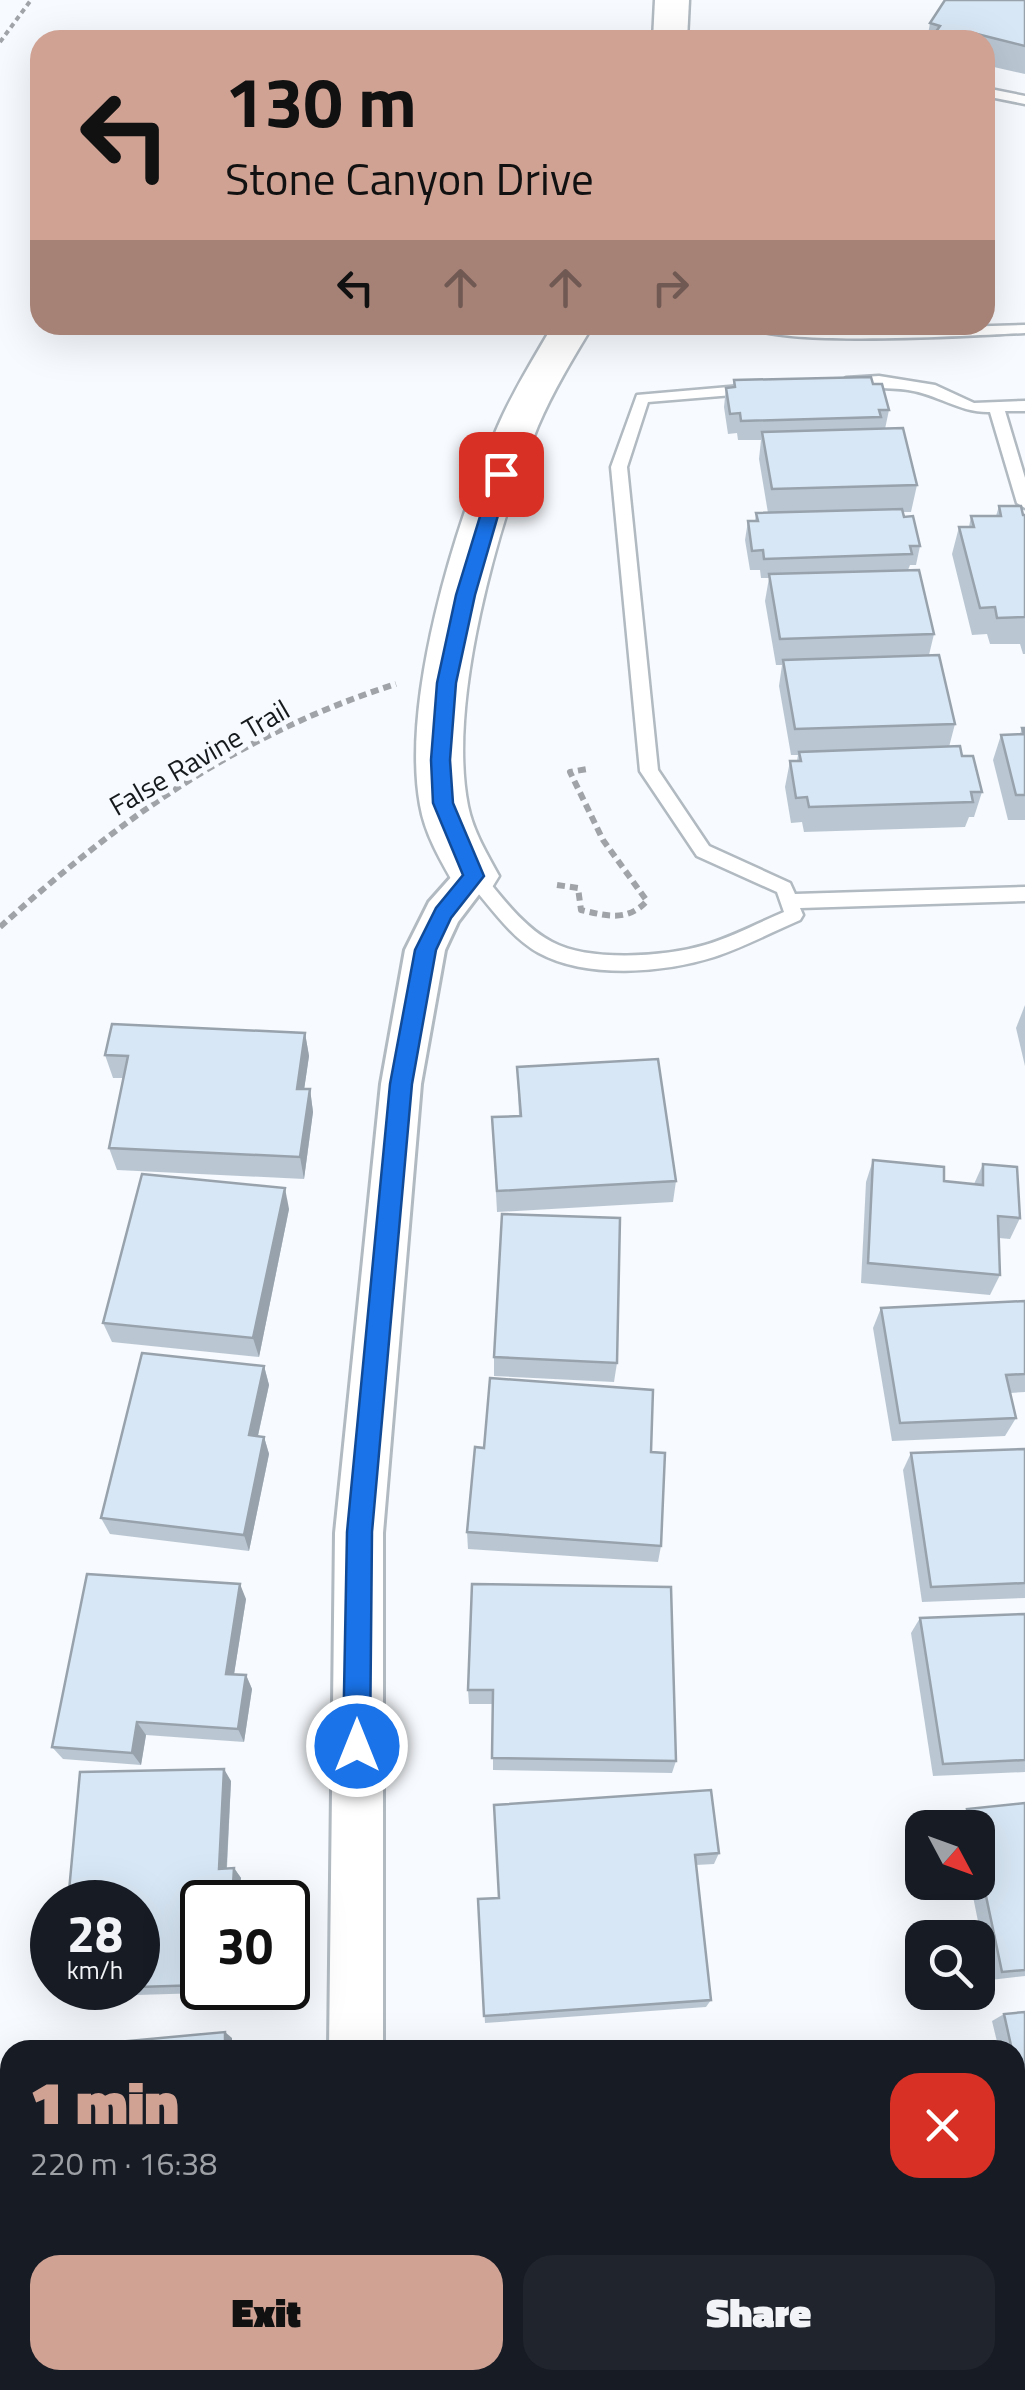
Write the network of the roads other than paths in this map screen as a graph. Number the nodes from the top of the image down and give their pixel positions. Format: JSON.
{"nodes":[{"id":1,"x":672,"y":0,"type":"edge"},
{"id":2,"x":670,"y":30,"type":"edge"},
{"id":3,"x":995,"y":94,"type":"edge"},
{"id":4,"x":1025,"y":100,"type":"edge"},
{"id":5,"x":1025,"y":329,"type":"edge"},
{"id":6,"x":995,"y":330,"type":"edge"},
{"id":7,"x":568,"y":335,"type":"edge"},
{"id":8,"x":820,"y":385,"type":"edge"},
{"id":9,"x":760,"y":390,"type":"edge"},
{"id":10,"x":1025,"y":406,"type":"edge"},
{"id":11,"x":996,"y":407,"type":"junction"},
{"id":12,"x":1025,"y":503,"type":"edge"},
{"id":13,"x":474,"y":876,"type":"junction"},
{"id":14,"x":1025,"y":894,"type":"edge"},
{"id":15,"x":789,"y":901,"type":"junction"},
{"id":16,"x":356,"y":2040,"type":"edge"}],
"edges":[{"from":1,"to":2,"type":"street"},
{"from":3,"to":4,"type":"lane"},
{"from":5,"to":6,"type":"lane"},
{"from":7,"to":13,"type":"street"},
{"from":8,"to":11,"type":"lane"},
{"from":9,"to":15,"type":"lane"},
{"from":10,"to":11,"type":"lane"},
{"from":11,"to":12,"type":"lane"},
{"from":13,"to":15,"type":"lane"},
{"from":13,"to":16,"type":"street"},
{"from":14,"to":15,"type":"lane"}]}
